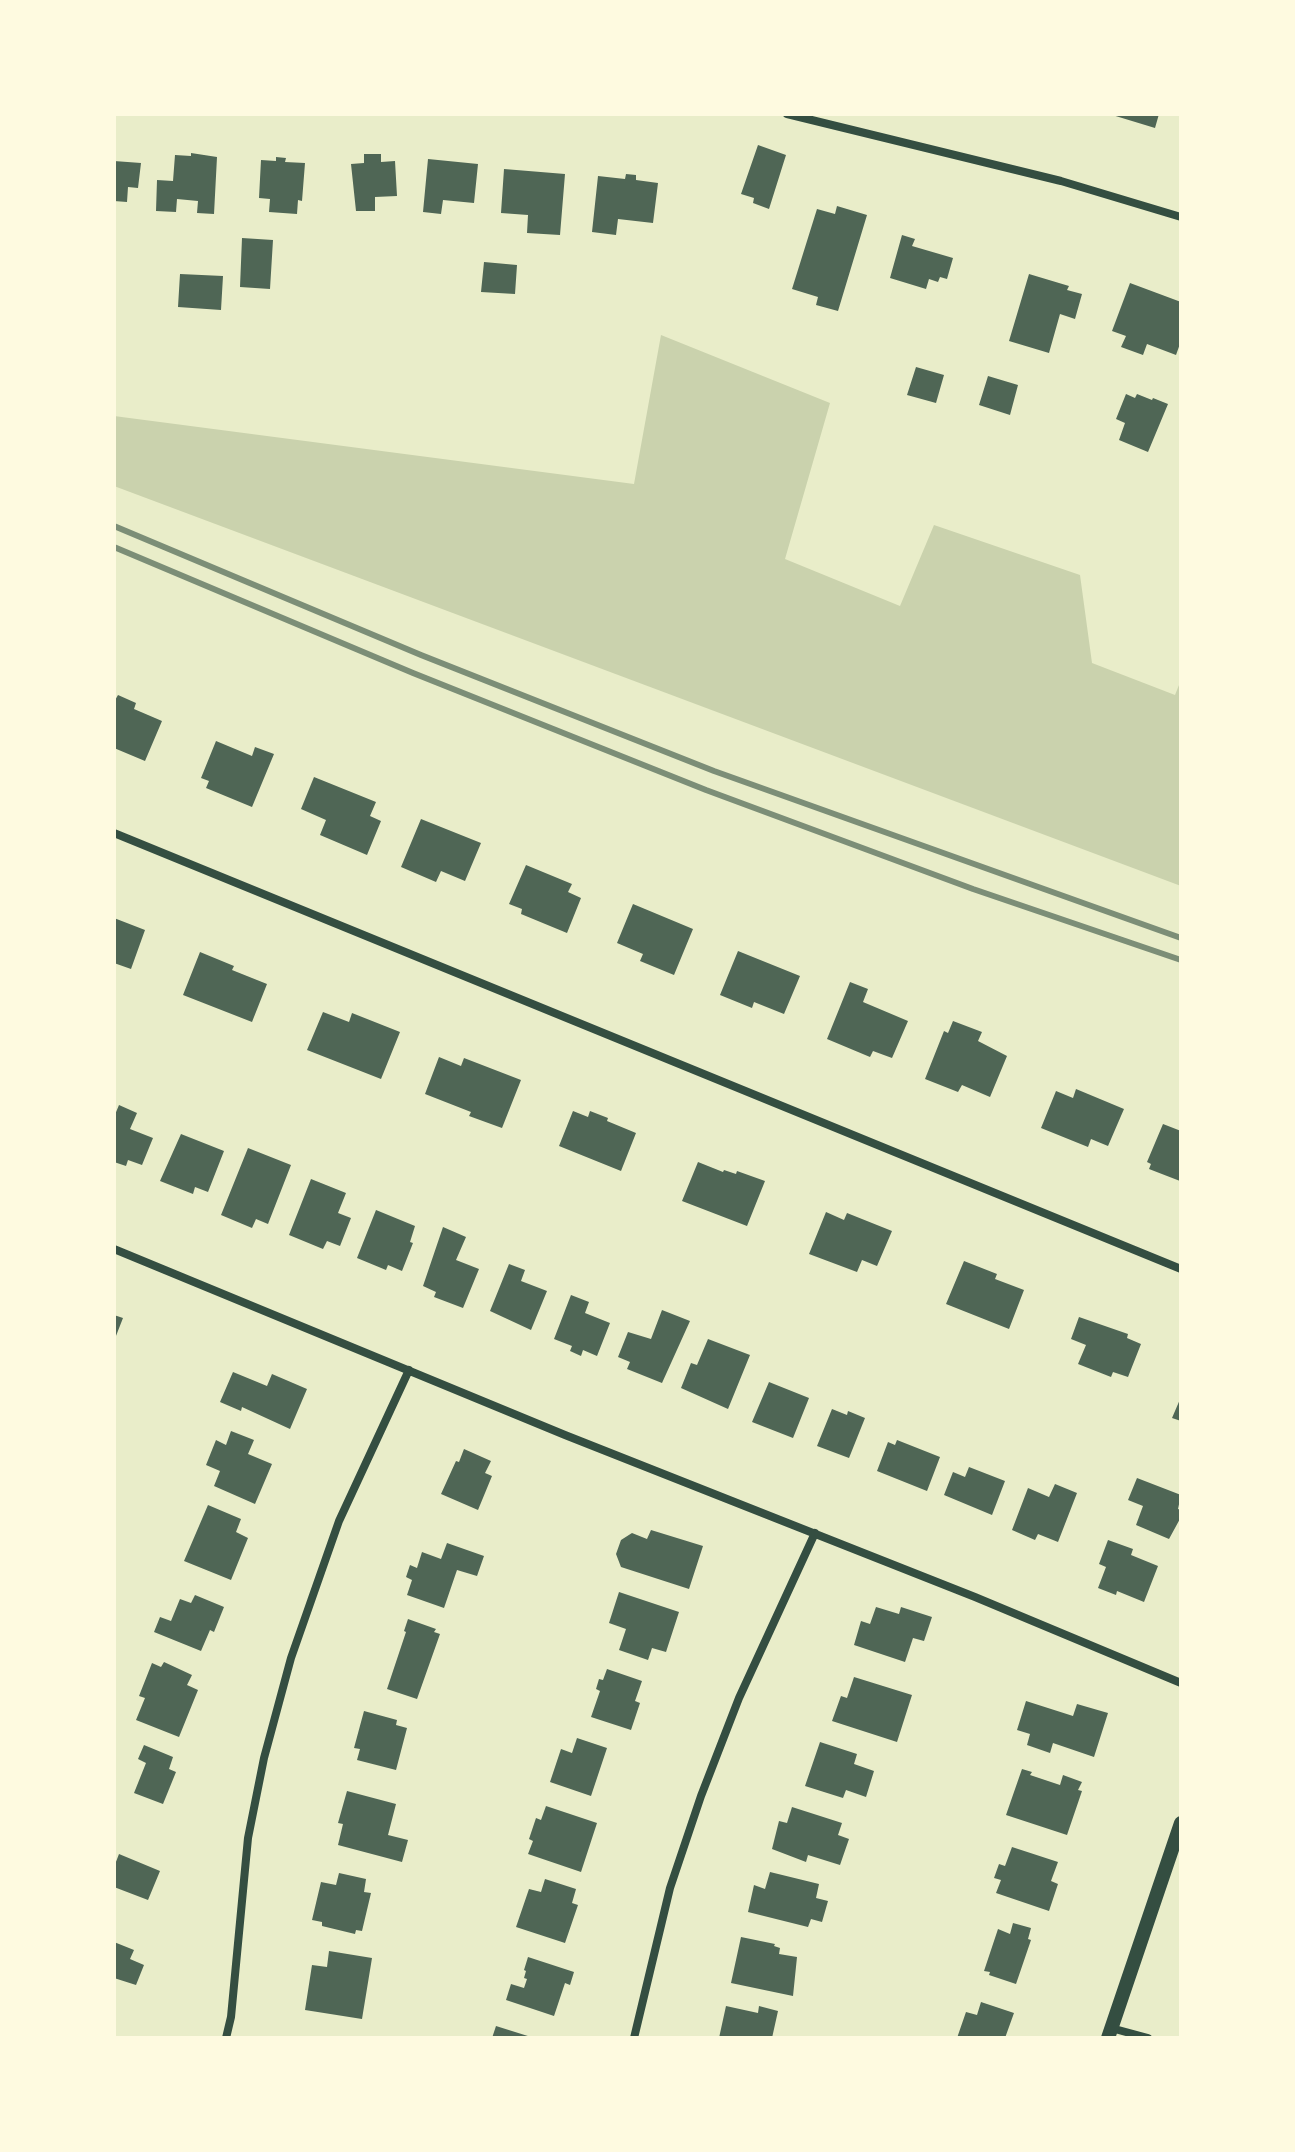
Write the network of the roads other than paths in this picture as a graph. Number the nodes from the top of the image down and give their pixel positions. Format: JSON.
{"nodes":[{"id":1,"x":787,"y":114,"type":"edge"},
{"id":2,"x":1181,"y":217,"type":"edge"},
{"id":3,"x":114,"y":833,"type":"edge"},
{"id":4,"x":114,"y":1249,"type":"edge"},
{"id":5,"x":1181,"y":1269,"type":"edge"},
{"id":6,"x":409,"y":1370,"type":"junction"},
{"id":7,"x":815,"y":1533,"type":"junction"},
{"id":8,"x":1181,"y":1683,"type":"edge"},
{"id":9,"x":1181,"y":1823,"type":"edge"},
{"id":10,"x":1110,"y":2033,"type":"edge"},
{"id":11,"x":226,"y":2038,"type":"edge"},
{"id":12,"x":634,"y":2038,"type":"edge"},
{"id":13,"x":1148,"y":2038,"type":"edge"}],
"edges":[{"from":1,"to":2,"type":"street"},
{"from":3,"to":5,"type":"street"},
{"from":4,"to":6,"type":"street"},
{"from":6,"to":7,"type":"street"},
{"from":6,"to":11,"type":"street"},
{"from":7,"to":8,"type":"street"},
{"from":7,"to":12,"type":"street"},
{"from":9,"to":10,"type":"street"},
{"from":10,"to":13,"type":"street"}]}
